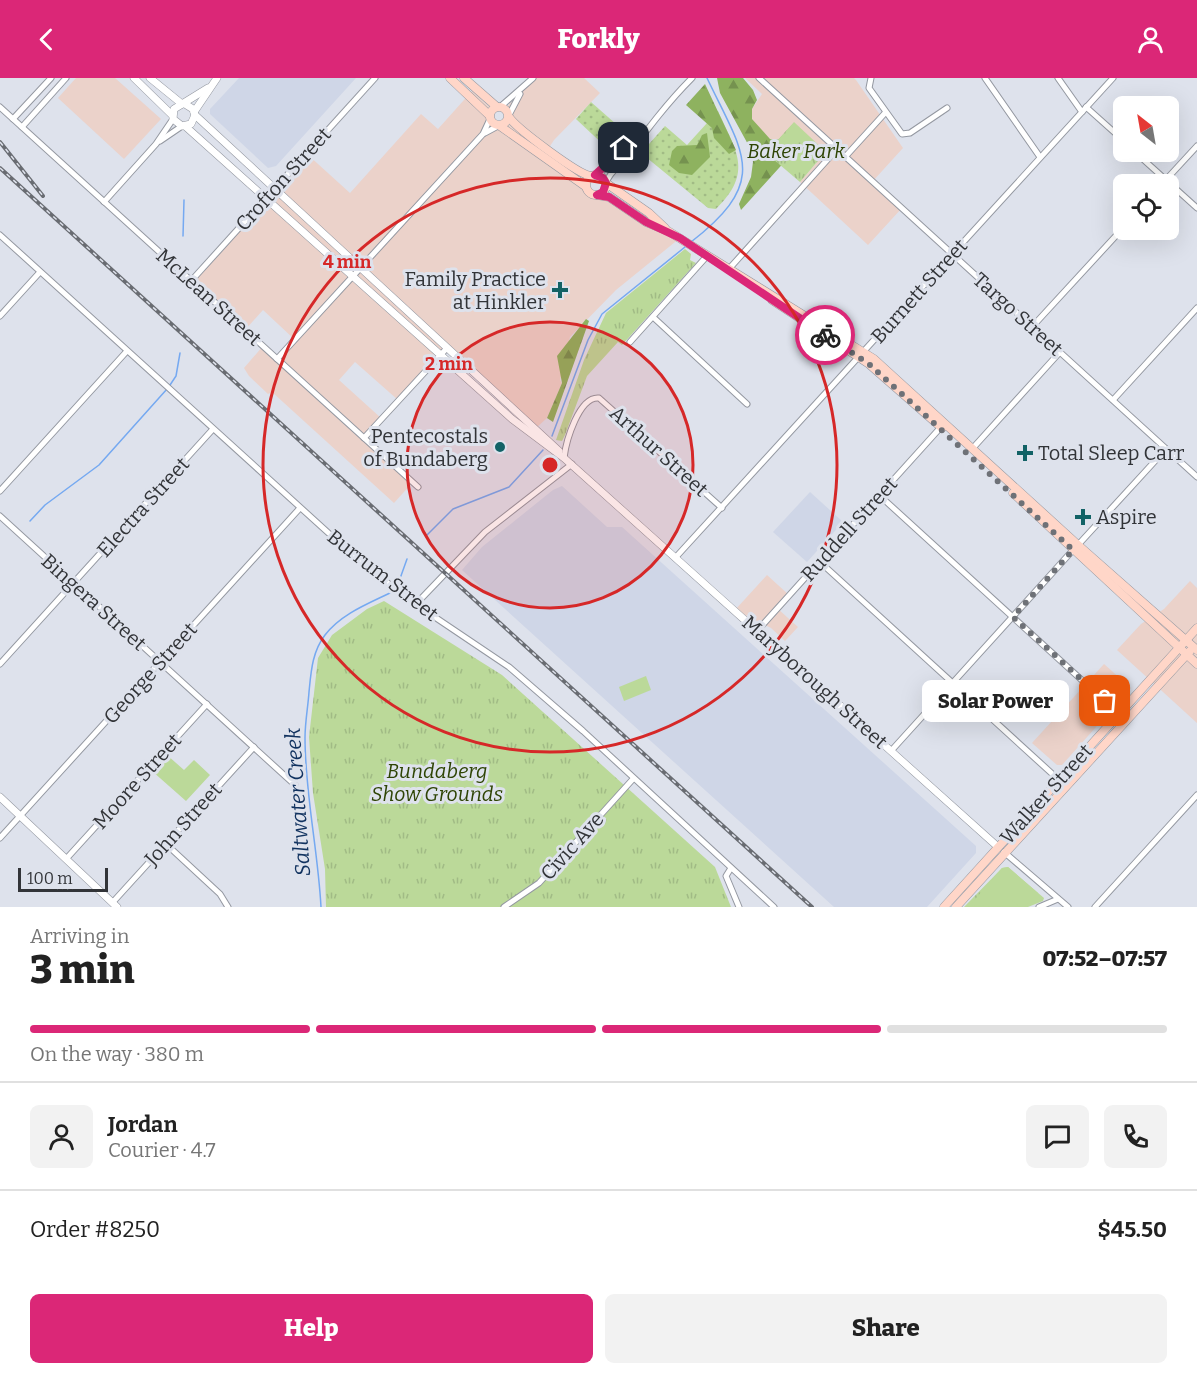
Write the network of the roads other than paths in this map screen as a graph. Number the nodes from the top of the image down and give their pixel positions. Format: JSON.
{"nodes":[{"id":1,"x":51,"y":78,"type":"edge"},
{"id":2,"x":66,"y":78,"type":"edge"},
{"id":3,"x":134,"y":78,"type":"edge"},
{"id":4,"x":150,"y":78,"type":"edge"},
{"id":5,"x":217,"y":78,"type":"edge"},
{"id":6,"x":375,"y":78,"type":"edge"},
{"id":7,"x":450,"y":78,"type":"edge"},
{"id":8,"x":464,"y":78,"type":"edge"},
{"id":9,"x":533,"y":78,"type":"edge"},
{"id":10,"x":692,"y":78,"type":"edge"},
{"id":11,"x":759,"y":78,"type":"edge"},
{"id":12,"x":871,"y":78,"type":"edge"},
{"id":13,"x":985,"y":78,"type":"edge"},
{"id":14,"x":1058,"y":78,"type":"edge"},
{"id":15,"x":1113,"y":78,"type":"edge"},
{"id":16,"x":208,"y":88,"type":"junction"},
{"id":17,"x":522,"y":90,"type":"junction"},
{"id":18,"x":184,"y":104,"type":"junction"},
{"id":19,"x":0,"y":107,"type":"edge"},
{"id":20,"x":499,"y":107,"type":"junction"},
{"id":21,"x":946,"y":108,"type":"dead end"},
{"id":22,"x":1084,"y":110,"type":"junction"},
{"id":23,"x":885,"y":112,"type":"junction"},
{"id":24,"x":194,"y":113,"type":"junction"},
{"id":25,"x":509,"y":116,"type":"junction"},
{"id":26,"x":172,"y":117,"type":"junction"},
{"id":27,"x":490,"y":117,"type":"junction"},
{"id":28,"x":13,"y":119,"type":"junction"},
{"id":29,"x":184,"y":126,"type":"junction"},
{"id":30,"x":499,"y":126,"type":"junction"},
{"id":31,"x":22,"y":127,"type":"junction"},
{"id":32,"x":644,"y":131,"type":"junction"},
{"id":33,"x":1113,"y":132,"type":"edge"},
{"id":34,"x":483,"y":134,"type":"junction"},
{"id":35,"x":156,"y":144,"type":"junction"},
{"id":36,"x":1197,"y":146,"type":"edge"},
{"id":37,"x":837,"y":149,"type":"junction"},
{"id":38,"x":845,"y":157,"type":"junction"},
{"id":39,"x":1040,"y":157,"type":"junction"},
{"id":40,"x":1145,"y":162,"type":"edge"},
{"id":41,"x":1156,"y":174,"type":"edge"},
{"id":42,"x":1171,"y":174,"type":"edge"},
{"id":43,"x":593,"y":175,"type":"junction"},
{"id":44,"x":606,"y":183,"type":"junction"},
{"id":45,"x":585,"y":186,"type":"junction"},
{"id":46,"x":273,"y":190,"type":"junction"},
{"id":47,"x":1179,"y":194,"type":"edge"},
{"id":48,"x":597,"y":195,"type":"junction"},
{"id":49,"x":266,"y":198,"type":"junction"},
{"id":50,"x":104,"y":202,"type":"junction"},
{"id":51,"x":1197,"y":208,"type":"edge"},
{"id":52,"x":668,"y":231,"type":"junction"},
{"id":53,"x":0,"y":235,"type":"edge"},
{"id":54,"x":1113,"y":239,"type":"edge"},
{"id":55,"x":953,"y":254,"type":"junction"},
{"id":56,"x":707,"y":256,"type":"junction"},
{"id":57,"x":360,"y":268,"type":"junction"},
{"id":58,"x":728,"y":270,"type":"junction"},
{"id":59,"x":40,"y":272,"type":"junction"},
{"id":60,"x":352,"y":277,"type":"junction"},
{"id":61,"x":190,"y":280,"type":"junction"},
{"id":62,"x":1197,"y":308,"type":"edge"},
{"id":63,"x":0,"y":316,"type":"edge"},
{"id":64,"x":653,"y":317,"type":"junction"},
{"id":65,"x":1032,"y":327,"type":"junction"},
{"id":66,"x":630,"y":342,"type":"dead end"},
{"id":67,"x":447,"y":348,"type":"junction"},
{"id":68,"x":127,"y":351,"type":"junction"},
{"id":69,"x":1060,"y":352,"type":"junction"},
{"id":70,"x":862,"y":354,"type":"junction"},
{"id":71,"x":440,"y":356,"type":"junction"},
{"id":72,"x":277,"y":359,"type":"junction"},
{"id":73,"x":1113,"y":400,"type":"junction"},
{"id":74,"x":747,"y":404,"type":"dead end"},
{"id":75,"x":941,"y":427,"type":"junction"},
{"id":76,"x":213,"y":429,"type":"junction"},
{"id":77,"x":364,"y":438,"type":"junction"},
{"id":78,"x":972,"y":448,"type":"junction"},
{"id":79,"x":1167,"y":449,"type":"junction"},
{"id":80,"x":564,"y":457,"type":"junction"},
{"id":81,"x":572,"y":464,"type":"junction"},
{"id":82,"x":1196,"y":473,"type":"edge"},
{"id":83,"x":418,"y":488,"type":"dead end"},
{"id":84,"x":0,"y":491,"type":"edge"},
{"id":85,"x":879,"y":495,"type":"junction"},
{"id":86,"x":300,"y":508,"type":"junction"},
{"id":87,"x":722,"y":508,"type":"junction"},
{"id":88,"x":0,"y":516,"type":"edge"},
{"id":89,"x":1076,"y":548,"type":"junction"},
{"id":90,"x":676,"y":557,"type":"junction"},
{"id":91,"x":820,"y":562,"type":"junction"},
{"id":92,"x":73,"y":583,"type":"junction"},
{"id":93,"x":416,"y":604,"type":"junction"},
{"id":94,"x":1013,"y":617,"type":"junction"},
{"id":95,"x":1197,"y":628,"type":"edge"},
{"id":96,"x":757,"y":631,"type":"junction"},
{"id":97,"x":1186,"y":640,"type":"junction"},
{"id":98,"x":1196,"y":646,"type":"edge"},
{"id":99,"x":1179,"y":648,"type":"junction"},
{"id":100,"x":1186,"y":654,"type":"junction"},
{"id":101,"x":160,"y":662,"type":"junction"},
{"id":102,"x":0,"y":664,"type":"edge"},
{"id":103,"x":1197,"y":664,"type":"edge"},
{"id":104,"x":953,"y":683,"type":"junction"},
{"id":105,"x":207,"y":704,"type":"junction"},
{"id":106,"x":1119,"y":714,"type":"junction"},
{"id":107,"x":254,"y":747,"type":"junction"},
{"id":108,"x":891,"y":751,"type":"junction"},
{"id":109,"x":633,"y":779,"type":"junction"},
{"id":110,"x":1059,"y":780,"type":"junction"},
{"id":111,"x":295,"y":785,"type":"dead end"},
{"id":112,"x":1197,"y":795,"type":"edge"},
{"id":113,"x":0,"y":797,"type":"edge"},
{"id":114,"x":20,"y":816,"type":"junction"},
{"id":115,"x":0,"y":838,"type":"edge"},
{"id":116,"x":166,"y":844,"type":"junction"},
{"id":117,"x":998,"y":847,"type":"junction"},
{"id":118,"x":1007,"y":854,"type":"junction"},
{"id":119,"x":67,"y":858,"type":"junction"},
{"id":120,"x":731,"y":868,"type":"junction"},
{"id":121,"x":1058,"y":899,"type":"junction"},
{"id":122,"x":115,"y":904,"type":"edge"},
{"id":123,"x":228,"y":907,"type":"edge"},
{"id":124,"x":504,"y":907,"type":"edge"},
{"id":125,"x":739,"y":907,"type":"edge"},
{"id":126,"x":774,"y":907,"type":"edge"},
{"id":127,"x":944,"y":907,"type":"edge"},
{"id":128,"x":956,"y":907,"type":"edge"},
{"id":129,"x":1040,"y":907,"type":"edge"},
{"id":130,"x":1068,"y":907,"type":"edge"},
{"id":131,"x":1095,"y":907,"type":"edge"}],
"edges":[{"from":1,"to":28,"type":"street"},
{"from":2,"to":31,"type":"street"},
{"from":3,"to":26,"type":"street"},
{"from":4,"to":18,"type":"street"},
{"from":5,"to":16,"type":"street"},
{"from":6,"to":46,"type":"street","name":"Crofton Street"},
{"from":7,"to":27,"type":"main road"},
{"from":8,"to":20,"type":"main road"},
{"from":9,"to":17,"type":"street"},
{"from":10,"to":32,"type":"street"},
{"from":11,"to":37,"type":"street","name":"Targo Street"},
{"from":12,"to":23,"type":"street"},
{"from":13,"to":39,"type":"street"},
{"from":14,"to":22,"type":"street"},
{"from":15,"to":22,"type":"street","name":"Burnett Street"},
{"from":16,"to":18,"type":"street"},
{"from":16,"to":24,"type":"street"},
{"from":17,"to":20,"type":"street"},
{"from":17,"to":25,"type":"street"},
{"from":18,"to":24,"type":"street"},
{"from":18,"to":26,"type":"street"},
{"from":19,"to":28,"type":"street","name":"McLean Street"},
{"from":20,"to":25,"type":"main road"},
{"from":20,"to":27,"type":"main road"},
{"from":21,"to":23,"type":"street"},
{"from":22,"to":33,"type":"street"},
{"from":22,"to":39,"type":"street","name":"Burnett Street"},
{"from":23,"to":38,"type":"street"},
{"from":24,"to":29,"type":"street"},
{"from":24,"to":46,"type":"street","name":"Maryborough Street"},
{"from":25,"to":30,"type":"main road"},
{"from":25,"to":43,"type":"main road"},
{"from":26,"to":29,"type":"street"},
{"from":26,"to":35,"type":"street"},
{"from":27,"to":30,"type":"main road"},
{"from":27,"to":34,"type":"street"},
{"from":28,"to":31,"type":"street","name":"McLean Street"},
{"from":29,"to":35,"type":"street"},
{"from":29,"to":49,"type":"street","name":"Maryborough Street"},
{"from":30,"to":34,"type":"street"},
{"from":30,"to":45,"type":"main road"},
{"from":31,"to":50,"type":"street","name":"McLean Street"},
{"from":32,"to":43,"type":"street"},
{"from":32,"to":44,"type":"street"},
{"from":34,"to":57,"type":"street"},
{"from":35,"to":50,"type":"street"},
{"from":36,"to":42,"type":"street"},
{"from":37,"to":38,"type":"street","name":"Targo Street"},
{"from":37,"to":58,"type":"street"},
{"from":38,"to":55,"type":"street","name":"Targo Street"},
{"from":39,"to":55,"type":"street","name":"Burnett Street"},
{"from":40,"to":41,"type":"street"},
{"from":43,"to":44,"type":"main road"},
{"from":43,"to":45,"type":"main road"},
{"from":44,"to":48,"type":"main road"},
{"from":44,"to":52,"type":"main road"},
{"from":45,"to":48,"type":"main road"},
{"from":46,"to":49,"type":"street","name":"Crofton Street"},
{"from":46,"to":57,"type":"street","name":"Maryborough Street"},
{"from":47,"to":51,"type":"street"},
{"from":48,"to":52,"type":"main road"},
{"from":49,"to":60,"type":"street","name":"Maryborough Street"},
{"from":49,"to":61,"type":"street","name":"Crofton Street"},
{"from":50,"to":61,"type":"street","name":"McLean Street"},
{"from":52,"to":56,"type":"main road"},
{"from":53,"to":59,"type":"street","name":"Burrum Street"},
{"from":54,"to":65,"type":"street"},
{"from":55,"to":65,"type":"street","name":"Targo Street"},
{"from":55,"to":70,"type":"street","name":"Burnett Street"},
{"from":56,"to":58,"type":"main road"},
{"from":56,"to":64,"type":"street"},
{"from":57,"to":60,"type":"street"},
{"from":57,"to":67,"type":"street","name":"Maryborough Street"},
{"from":58,"to":70,"type":"main road"},
{"from":59,"to":63,"type":"street"},
{"from":59,"to":68,"type":"street","name":"Burrum Street"},
{"from":60,"to":71,"type":"street","name":"Maryborough Street"},
{"from":60,"to":72,"type":"street"},
{"from":61,"to":72,"type":"street","name":"McLean Street"},
{"from":62,"to":73,"type":"street"},
{"from":64,"to":66,"type":"street"},
{"from":64,"to":74,"type":"street"},
{"from":65,"to":69,"type":"street","name":"Targo Street"},
{"from":67,"to":71,"type":"street"},
{"from":67,"to":80,"type":"street","name":"Maryborough Street"},
{"from":68,"to":76,"type":"street","name":"Burrum Street"},
{"from":68,"to":84,"type":"street"},
{"from":69,"to":73,"type":"street","name":"Targo Street"},
{"from":69,"to":78,"type":"street"},
{"from":70,"to":75,"type":"main road"},
{"from":70,"to":78,"type":"main road"},
{"from":70,"to":87,"type":"street","name":"Burnett Street"},
{"from":71,"to":77,"type":"street"},
{"from":71,"to":80,"type":"street","name":"Maryborough Street"},
{"from":72,"to":77,"type":"street","name":"McLean Street"},
{"from":73,"to":79,"type":"street","name":"Targo Street"},
{"from":75,"to":85,"type":"street","name":"Ruddell Street"},
{"from":75,"to":89,"type":"main road"},
{"from":76,"to":86,"type":"street","name":"Burrum Street"},
{"from":76,"to":92,"type":"street","name":"Electra Street"},
{"from":77,"to":83,"type":"street","name":"McLean Street"},
{"from":78,"to":89,"type":"main road"},
{"from":79,"to":82,"type":"street","name":"Targo Street"},
{"from":79,"to":89,"type":"street"},
{"from":80,"to":81,"type":"street","name":"Maryborough Street"},
{"from":80,"to":87,"type":"street","name":"Arthur Street"},
{"from":81,"to":90,"type":"street","name":"Maryborough Street"},
{"from":81,"to":93,"type":"street"},
{"from":85,"to":91,"type":"street","name":"Ruddell Street"},
{"from":85,"to":94,"type":"street"},
{"from":86,"to":93,"type":"street","name":"Burrum Street"},
{"from":86,"to":101,"type":"street","name":"George Street"},
{"from":87,"to":90,"type":"street","name":"Burnett Street"},
{"from":88,"to":92,"type":"street","name":"Bingera Street"},
{"from":89,"to":94,"type":"street"},
{"from":89,"to":97,"type":"main road"},
{"from":89,"to":99,"type":"main road"},
{"from":90,"to":96,"type":"street","name":"Maryborough Street"},
{"from":91,"to":96,"type":"street","name":"Ruddell Street"},
{"from":91,"to":104,"type":"street"},
{"from":92,"to":101,"type":"street","name":"Bingera Street"},
{"from":92,"to":102,"type":"street","name":"Electra Street"},
{"from":93,"to":109,"type":"street","name":"Burrum Street"},
{"from":94,"to":104,"type":"street"},
{"from":94,"to":106,"type":"street"},
{"from":95,"to":97,"type":"main road","name":"Walker Street"},
{"from":96,"to":108,"type":"street","name":"Maryborough Street"},
{"from":97,"to":98,"type":"main road"},
{"from":97,"to":99,"type":"main road","name":"Walker Street"},
{"from":98,"to":100,"type":"main road","name":"Walker Street"},
{"from":99,"to":100,"type":"main road"},
{"from":99,"to":106,"type":"main road","name":"Walker Street"},
{"from":100,"to":103,"type":"main road"},
{"from":100,"to":118,"type":"main road","name":"Walker Street"},
{"from":101,"to":105,"type":"street","name":"Bingera Street"},
{"from":101,"to":114,"type":"street","name":"George Street"},
{"from":104,"to":108,"type":"street"},
{"from":104,"to":110,"type":"street"},
{"from":105,"to":107,"type":"street","name":"Bingera Street"},
{"from":105,"to":119,"type":"street","name":"Moore Street"},
{"from":106,"to":110,"type":"main road","name":"Walker Street"},
{"from":107,"to":111,"type":"street","name":"Bingera Street"},
{"from":107,"to":116,"type":"street","name":"John Street"},
{"from":108,"to":117,"type":"street","name":"Maryborough Street"},
{"from":109,"to":120,"type":"street","name":"Burrum Street"},
{"from":109,"to":124,"type":"street","name":"Civic Ave"},
{"from":110,"to":117,"type":"main road","name":"Walker Street"},
{"from":112,"to":131,"type":"street"},
{"from":113,"to":114,"type":"street"},
{"from":114,"to":115,"type":"street","name":"George Street"},
{"from":114,"to":119,"type":"street"},
{"from":116,"to":122,"type":"street","name":"John Street"},
{"from":116,"to":123,"type":"street"},
{"from":117,"to":118,"type":"street","name":"Maryborough Street"},
{"from":117,"to":127,"type":"main road","name":"Walker Street"},
{"from":118,"to":121,"type":"street","name":"Maryborough Street"},
{"from":118,"to":128,"type":"main road","name":"Walker Street"},
{"from":119,"to":122,"type":"street"},
{"from":120,"to":125,"type":"street"},
{"from":120,"to":126,"type":"street","name":"Burrum Street"},
{"from":121,"to":129,"type":"street"},
{"from":121,"to":130,"type":"street","name":"Maryborough Street"}]}
